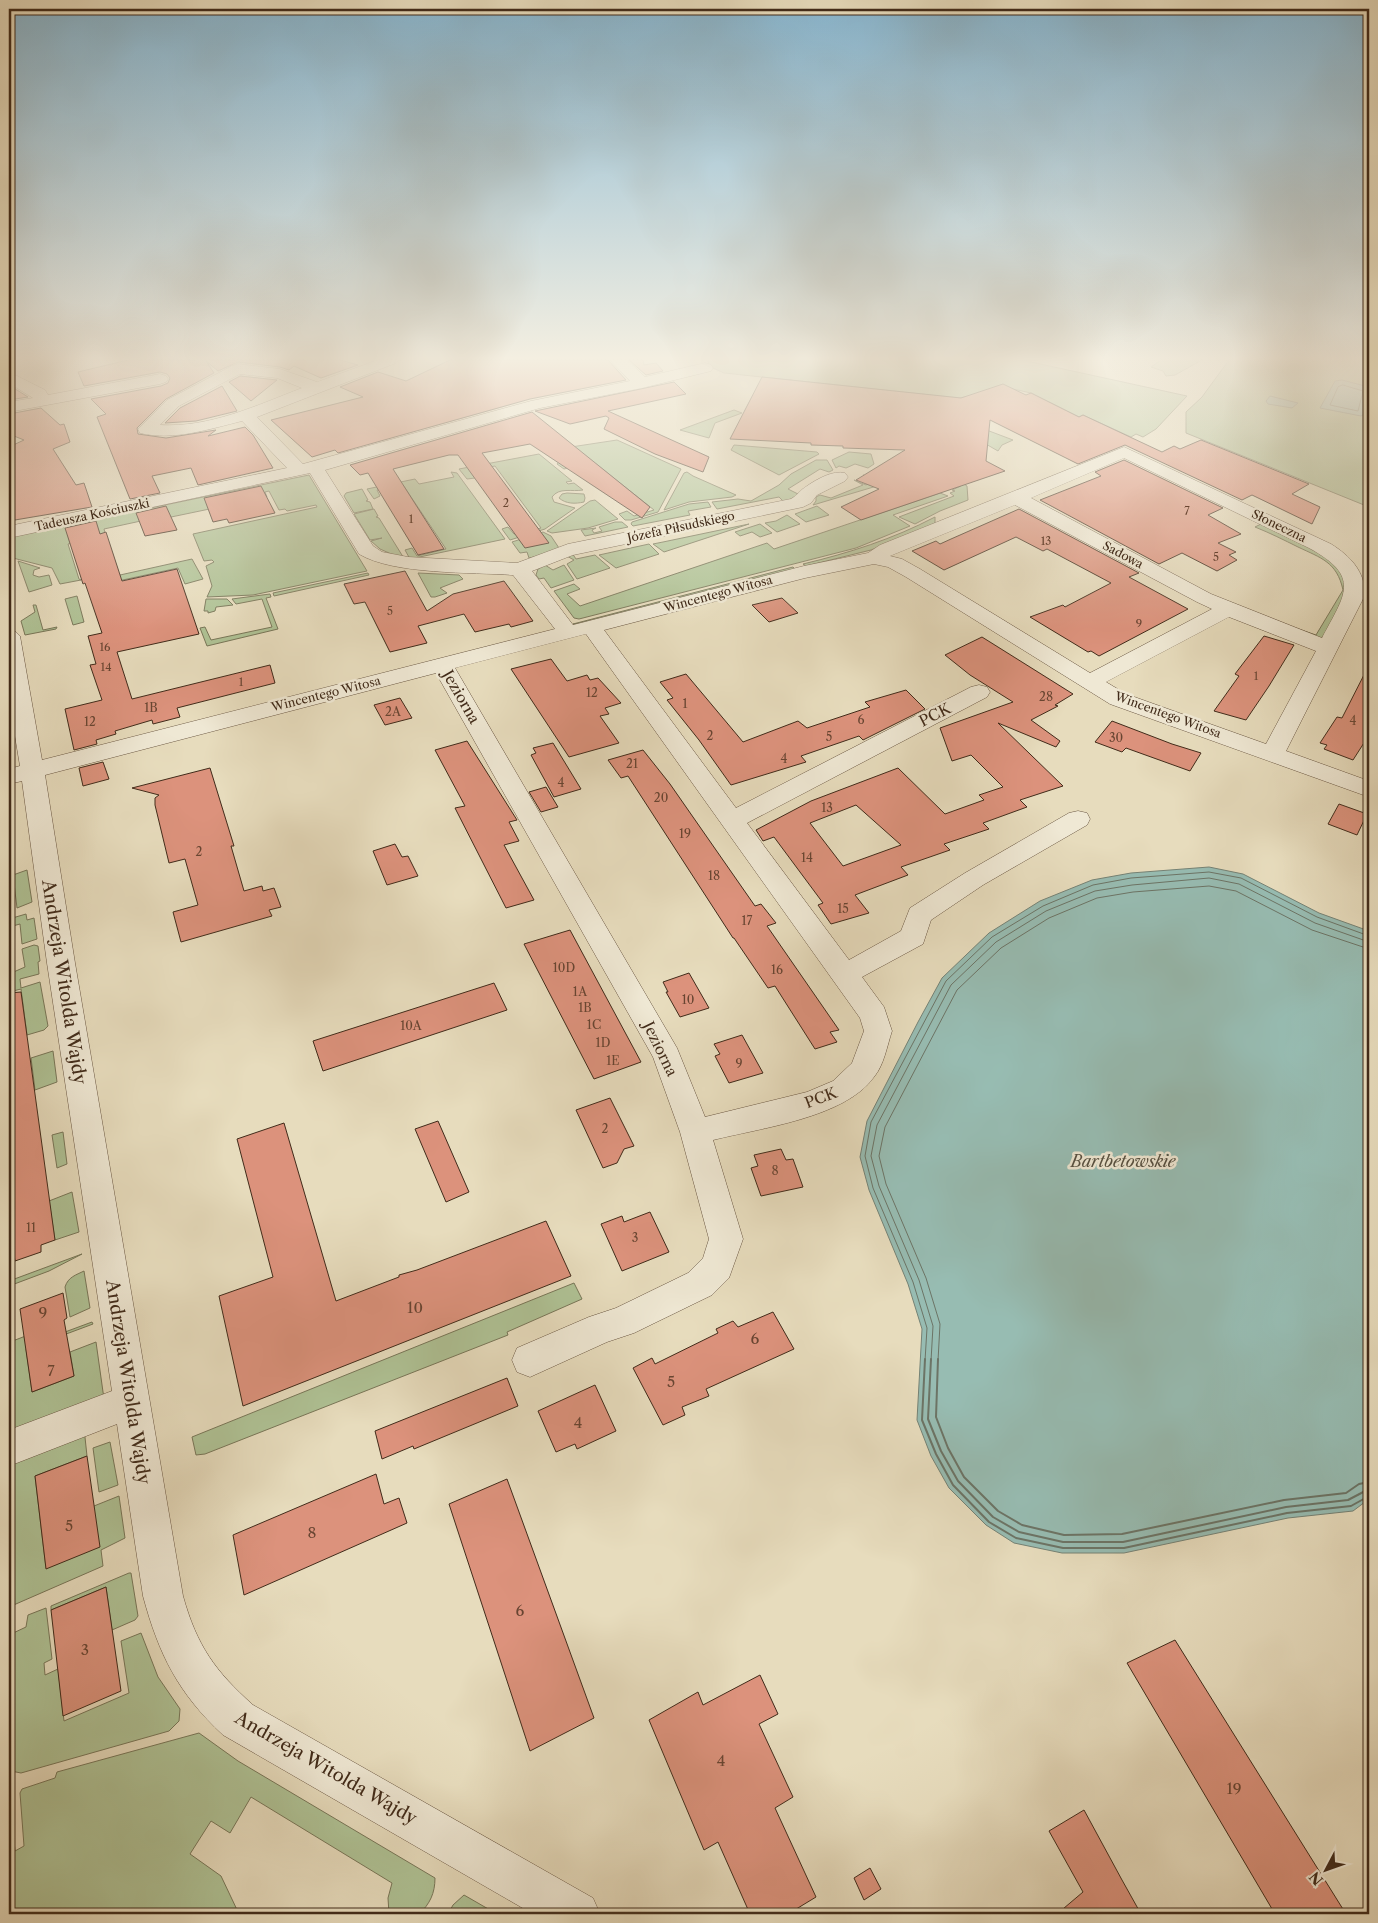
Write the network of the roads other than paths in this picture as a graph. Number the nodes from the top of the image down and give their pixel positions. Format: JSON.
{"nodes":[{"id":1,"x":286,"y":450,"type":"edge"},
{"id":2,"x":376,"y":450,"type":"edge"},
{"id":3,"x":308,"y":469,"type":"junction"},
{"id":4,"x":840,"y":478,"type":"dead end"},
{"id":5,"x":1016,"y":498,"type":"junction"},
{"id":6,"x":9,"y":532,"type":"edge"},
{"id":7,"x":874,"y":558,"type":"junction"},
{"id":8,"x":519,"y":569,"type":"junction"},
{"id":9,"x":1228,"y":609,"type":"junction"},
{"id":10,"x":580,"y":630,"type":"junction"},
{"id":11,"x":9,"y":636,"type":"edge"},
{"id":12,"x":1328,"y":648,"type":"junction"},
{"id":13,"x":442,"y":664,"type":"junction"},
{"id":14,"x":1089,"y":682,"type":"junction"},
{"id":15,"x":979,"y":692,"type":"dead end"},
{"id":16,"x":1273,"y":754,"type":"junction"},
{"id":17,"x":20,"y":774,"type":"edge"},
{"id":18,"x":1369,"y":788,"type":"edge"},
{"id":19,"x":1078,"y":819,"type":"dead end"},
{"id":20,"x":732,"y":821,"type":"junction"},
{"id":21,"x":845,"y":974,"type":"junction"},
{"id":22,"x":695,"y":1132,"type":"junction"},
{"id":23,"x":530,"y":1360,"type":"dead end"},
{"id":24,"x":130,"y":1402,"type":"junction"},
{"id":25,"x":9,"y":1448,"type":"edge"},
{"id":26,"x":577,"y":1914,"type":"edge"}],
"edges":[{"from":1,"to":3,"type":"street","name":"Józefa Piłsudskiego"},
{"from":2,"to":3,"type":"street","name":"Tadeusza Kościuszki"},
{"from":3,"to":6,"type":"street","name":"Tadeusza Kościuszki"},
{"from":3,"to":8,"type":"street","name":"Józefa Piłsudskiego"},
{"from":4,"to":8,"type":"street","name":"Józefa Piłsudskiego"},
{"from":5,"to":7,"type":"street"},
{"from":5,"to":9,"type":"street","name":"Sadowa"},
{"from":5,"to":12,"type":"street","name":"Słoneczna"},
{"from":7,"to":10,"type":"street","name":"Wincentego Witosa"},
{"from":7,"to":14,"type":"street","name":"Wincentego Witosa"},
{"from":8,"to":10,"type":"street"},
{"from":9,"to":12,"type":"street","name":"Sadowa"},
{"from":9,"to":14,"type":"street"},
{"from":10,"to":13,"type":"street","name":"Wincentego Witosa"},
{"from":10,"to":20,"type":"street","name":"PCK"},
{"from":11,"to":17,"type":"street","name":"Andrzeja Witolda Wajdy"},
{"from":12,"to":16,"type":"street","name":"Słoneczna"},
{"from":13,"to":17,"type":"street","name":"Wincentego Witosa"},
{"from":13,"to":22,"type":"street","name":"Jeziorna"},
{"from":14,"to":16,"type":"street","name":"Wincentego Witosa"},
{"from":15,"to":20,"type":"street","name":"PCK"},
{"from":16,"to":18,"type":"street","name":"Wincentego Witosa"},
{"from":17,"to":24,"type":"street","name":"Andrzeja Witolda Wajdy"},
{"from":19,"to":21,"type":"street"},
{"from":20,"to":21,"type":"street","name":"PCK"},
{"from":21,"to":22,"type":"street","name":"PCK"},
{"from":22,"to":23,"type":"street","name":"Jeziorna"},
{"from":24,"to":25,"type":"street"},
{"from":24,"to":26,"type":"street","name":"Andrzeja Witolda Wajdy"}]}
